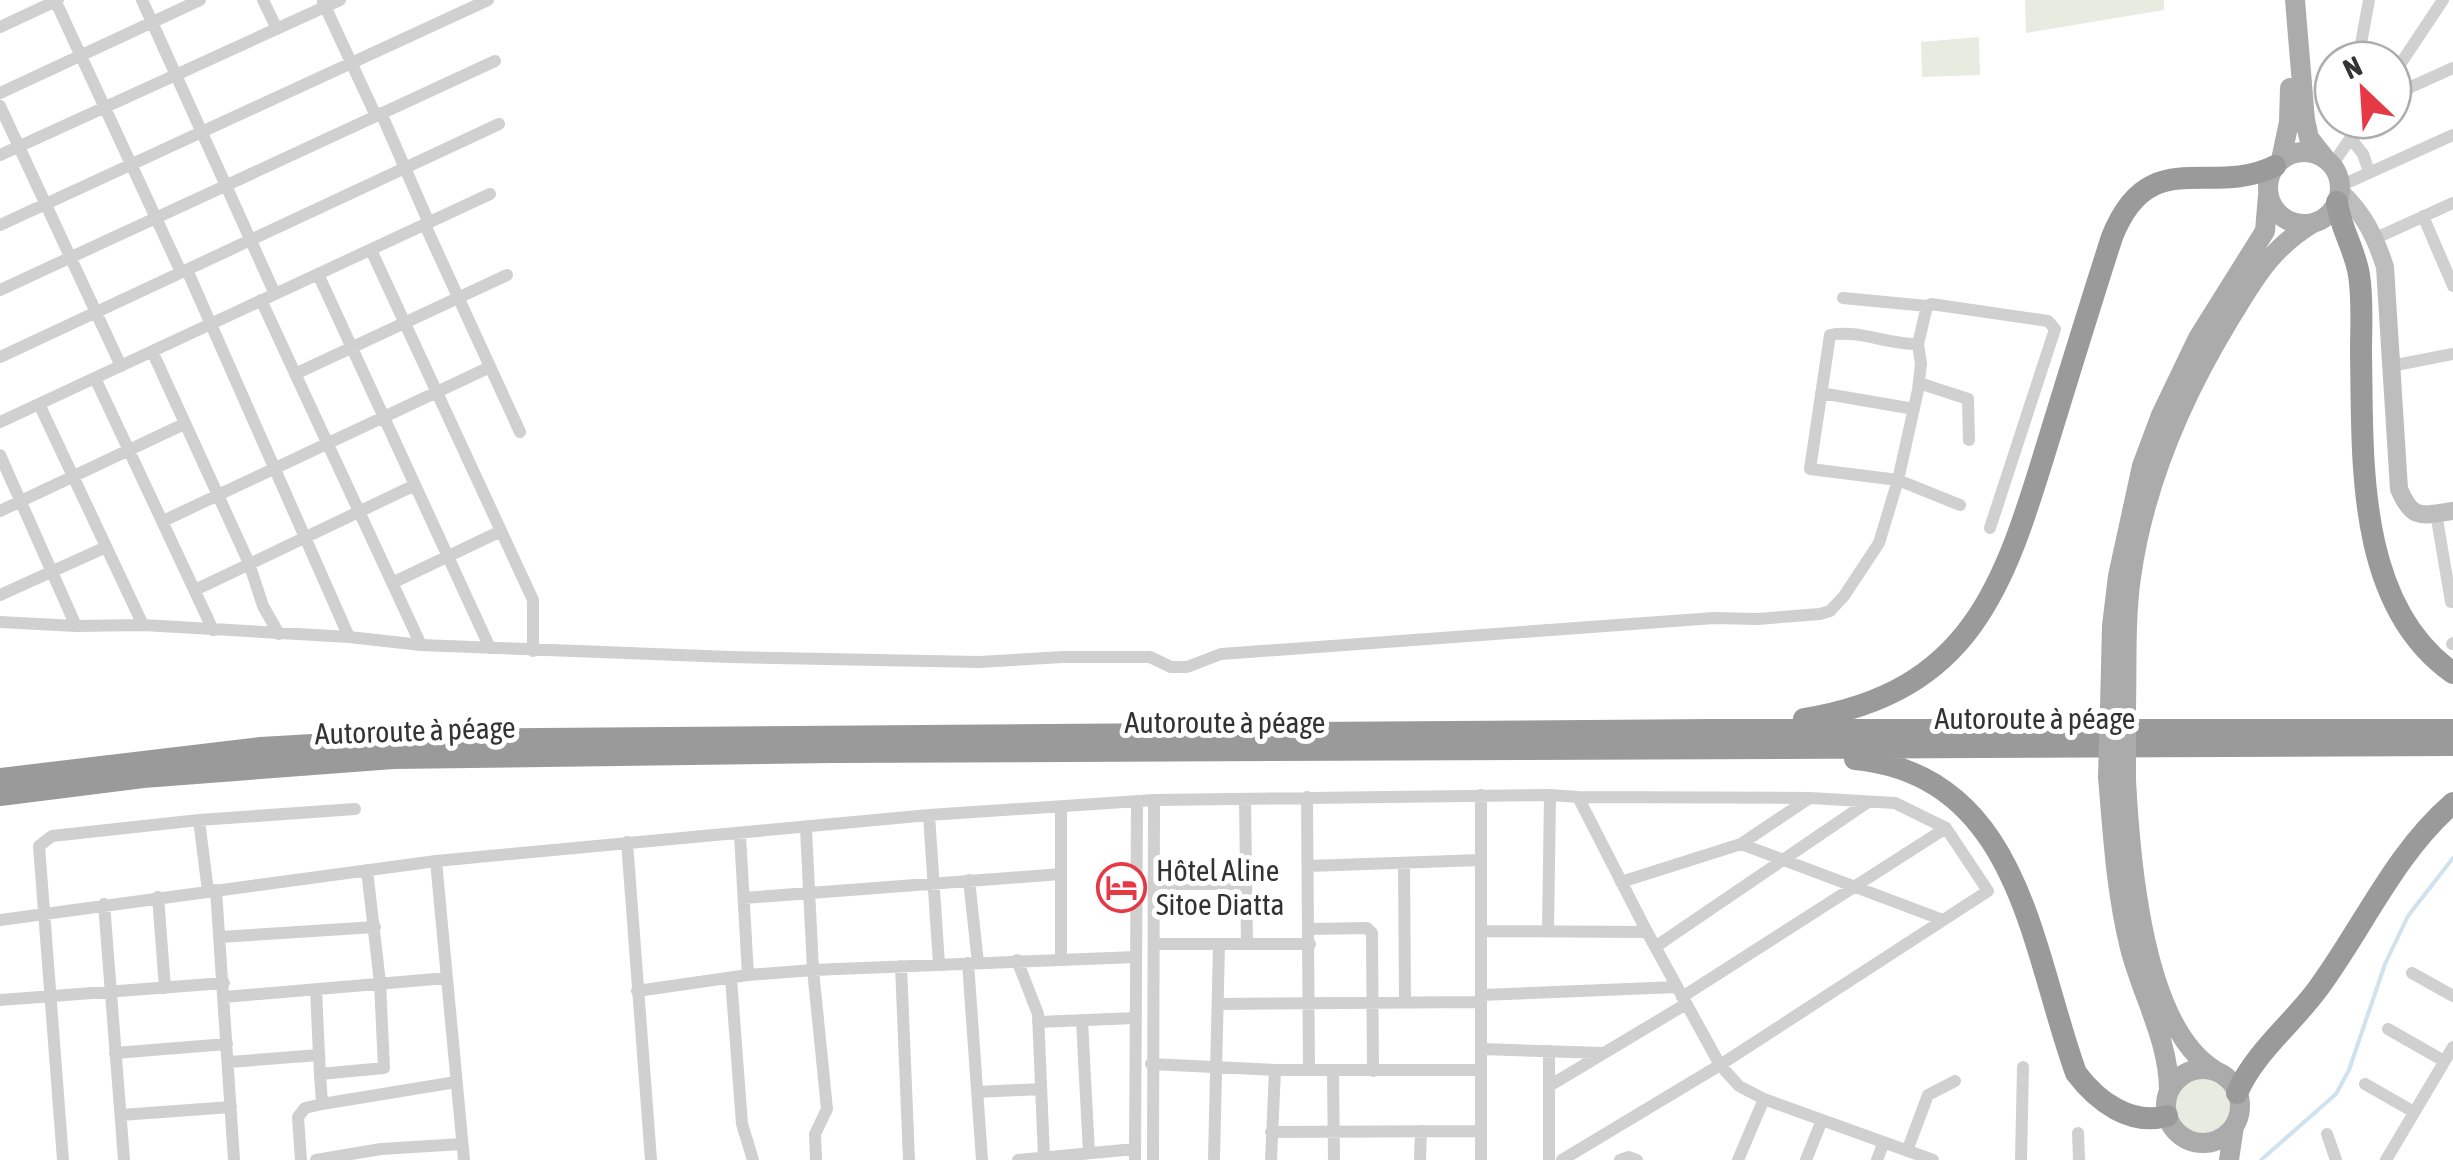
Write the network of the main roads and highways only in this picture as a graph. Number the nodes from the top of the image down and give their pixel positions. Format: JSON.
{"nodes":[{"id":1,"x":2282,"y":0,"type":"edge"},
{"id":2,"x":2295,"y":0,"type":"edge"},
{"id":3,"x":2328,"y":161,"type":"junction"},
{"id":4,"x":2278,"y":163,"type":"junction"},
{"id":5,"x":2340,"y":193,"type":"junction"},
{"id":6,"x":2268,"y":195,"type":"junction"},
{"id":7,"x":2313,"y":223,"type":"junction"},
{"id":8,"x":2453,"y":673,"type":"edge"},
{"id":9,"x":2118,"y":707,"type":"junction"},
{"id":10,"x":1714,"y":730,"type":"junction"},
{"id":11,"x":2453,"y":730,"type":"edge"},
{"id":12,"x":2453,"y":746,"type":"edge"},
{"id":13,"x":1747,"y":749,"type":"junction"},
{"id":14,"x":0,"y":779,"type":"edge"},
{"id":15,"x":2117,"y":779,"type":"junction"},
{"id":16,"x":0,"y":795,"type":"edge"},
{"id":17,"x":2453,"y":803,"type":"edge"},
{"id":18,"x":2216,"y":1071,"type":"junction"},
{"id":19,"x":2169,"y":1090,"type":"junction"},
{"id":20,"x":2238,"y":1093,"type":"junction"},
{"id":21,"x":2167,"y":1116,"type":"junction"},
{"id":22,"x":2234,"y":1126,"type":"junction"},
{"id":23,"x":2197,"y":1151,"type":"edge"},
{"id":24,"x":2229,"y":1160,"type":"edge"}],
"edges":[{"from":1,"to":4,"type":"main road"},
{"from":2,"to":3,"type":"main road"},
{"from":3,"to":4,"type":"main road"},
{"from":3,"to":5,"type":"main road"},
{"from":4,"to":6,"type":"main road"},
{"from":4,"to":10,"type":"highway"},
{"from":5,"to":7,"type":"main road"},
{"from":5,"to":8,"type":"highway"},
{"from":6,"to":7,"type":"main road"},
{"from":6,"to":9,"type":"main road"},
{"from":7,"to":9,"type":"main road"},
{"from":9,"to":15,"type":"main road","bridge":true},
{"from":10,"to":11,"type":"highway"},
{"from":10,"to":14,"type":"highway"},
{"from":12,"to":13,"type":"highway","name":"Autoroute à péage"},
{"from":13,"to":16,"type":"highway","name":"Autoroute à péage"},
{"from":13,"to":21,"type":"highway"},
{"from":15,"to":18,"type":"main road"},
{"from":15,"to":19,"type":"main road"},
{"from":17,"to":20,"type":"highway"},
{"from":18,"to":19,"type":"main road"},
{"from":18,"to":20,"type":"main road"},
{"from":19,"to":21,"type":"main road"},
{"from":20,"to":22,"type":"main road"},
{"from":21,"to":23,"type":"main road"},
{"from":22,"to":23,"type":"main road"},
{"from":22,"to":24,"type":"main road"}]}
